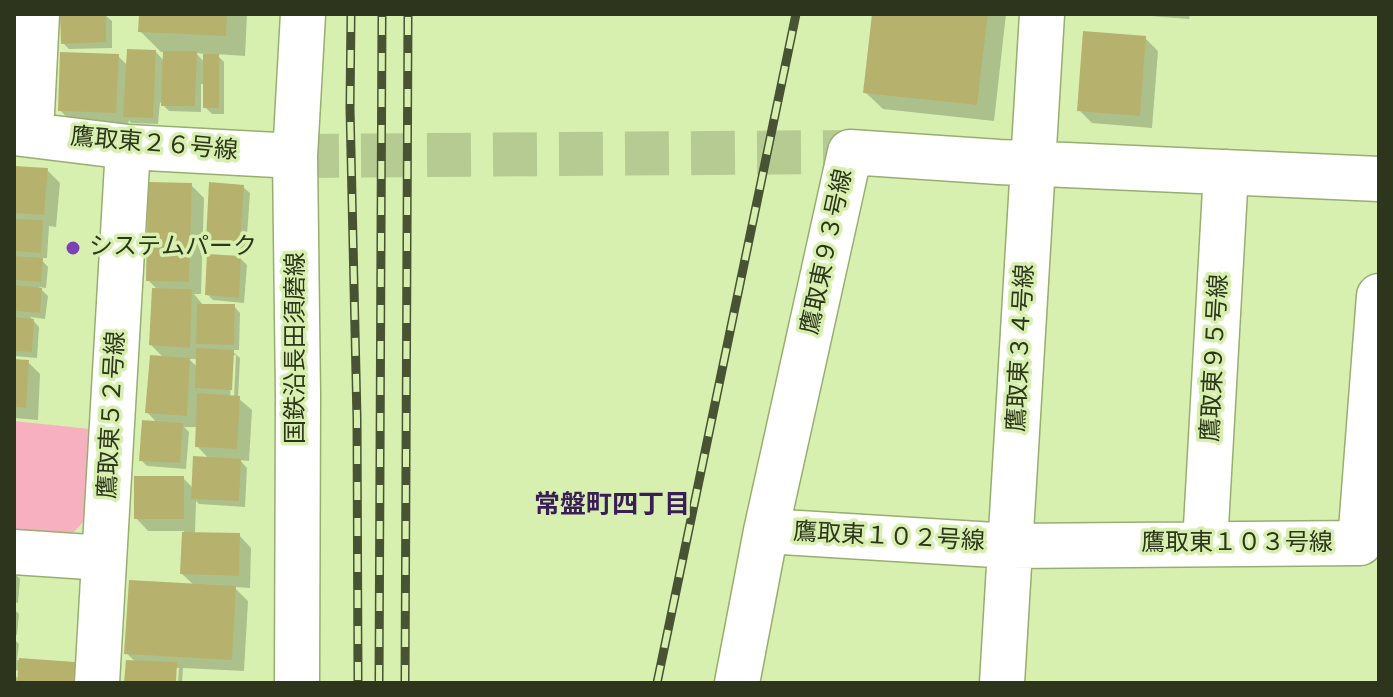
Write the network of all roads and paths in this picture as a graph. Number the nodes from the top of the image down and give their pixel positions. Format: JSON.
{"nodes":[{"id":1,"x":37,"y":14,"type":"edge"},
{"id":2,"x":303,"y":14,"type":"edge"},
{"id":3,"x":1042,"y":14,"type":"edge"},
{"id":4,"x":22,"y":133,"type":"edge"},
{"id":5,"x":128,"y":147,"type":"junction"},
{"id":6,"x":295,"y":156,"type":"junction"},
{"id":7,"x":1032,"y":162,"type":"junction"},
{"id":8,"x":1226,"y":172,"type":"junction"},
{"id":9,"x":1379,"y":179,"type":"edge"},
{"id":10,"x":1379,"y":296,"type":"edge"},
{"id":11,"x":766,"y":531,"type":"junction"},
{"id":12,"x":1205,"y":544,"type":"junction"},
{"id":13,"x":1011,"y":546,"type":"junction"},
{"id":14,"x":14,"y":552,"type":"edge"},
{"id":15,"x":104,"y":558,"type":"junction"},
{"id":16,"x":97,"y":683,"type":"edge"},
{"id":17,"x":297,"y":683,"type":"edge"},
{"id":18,"x":737,"y":683,"type":"edge"},
{"id":19,"x":1002,"y":683,"type":"edge"}],
"edges":[{"from":1,"to":4,"type":"street"},
{"from":2,"to":6,"type":"street","name":"国鉄沿長田須磨線"},
{"from":3,"to":7,"type":"street","name":"鷹取東３４号線"},
{"from":4,"to":5,"type":"street","name":"鷹取東２６号線"},
{"from":5,"to":6,"type":"street","name":"鷹取東２６号線"},
{"from":5,"to":15,"type":"street","name":"鷹取東５２号線"},
{"from":6,"to":17,"type":"street","name":"国鉄沿長田須磨線"},
{"from":7,"to":8,"type":"street","name":"鷹取東９３号線"},
{"from":7,"to":11,"type":"street","name":"鷹取東９３号線"},
{"from":7,"to":13,"type":"street","name":"鷹取東３４号線"},
{"from":8,"to":9,"type":"street","name":"鷹取東９３号線"},
{"from":8,"to":12,"type":"street","name":"鷹取東９５号線"},
{"from":10,"to":12,"type":"street","name":"鷹取東１０３号線"},
{"from":11,"to":13,"type":"street","name":"鷹取東１０２号線"},
{"from":11,"to":18,"type":"street","name":"鷹取東９３号線"},
{"from":12,"to":13,"type":"street","name":"鷹取東１０３号線"},
{"from":13,"to":19,"type":"street","name":"鷹取東３４号線"},
{"from":14,"to":15,"type":"street"},
{"from":15,"to":16,"type":"street","name":"鷹取東５２号線"}]}
